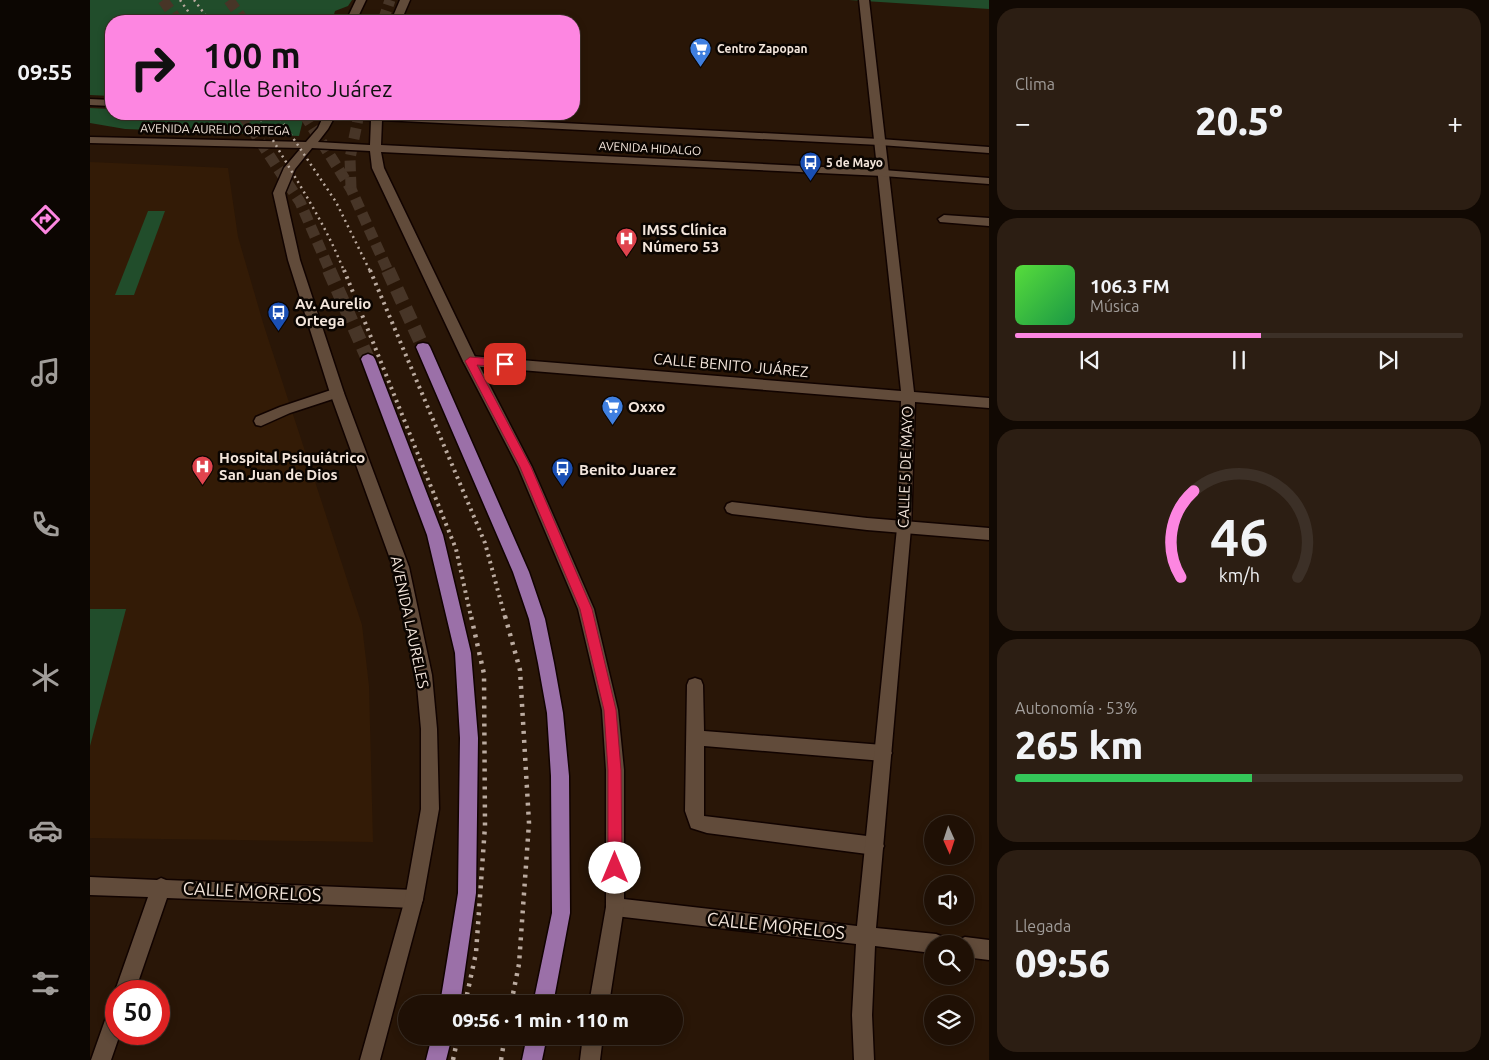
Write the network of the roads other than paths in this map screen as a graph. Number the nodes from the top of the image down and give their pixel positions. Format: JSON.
{"nodes":[{"id":1,"x":361,"y":0,"type":"edge"},
{"id":2,"x":405,"y":0,"type":"edge"},
{"id":3,"x":864,"y":0,"type":"edge"},
{"id":4,"x":354,"y":15,"type":"edge"},
{"id":5,"x":399,"y":15,"type":"edge"},
{"id":6,"x":90,"y":102,"type":"edge"},
{"id":7,"x":105,"y":103,"type":"edge"},
{"id":8,"x":327,"y":120,"type":"edge"},
{"id":9,"x":376,"y":120,"type":"edge"},
{"id":10,"x":469,"y":120,"type":"edge"},
{"id":11,"x":90,"y":140,"type":"edge"},
{"id":12,"x":880,"y":142,"type":"junction"},
{"id":13,"x":310,"y":145,"type":"junction"},
{"id":14,"x":375,"y":148,"type":"junction"},
{"id":15,"x":989,"y":150,"type":"edge"},
{"id":16,"x":883,"y":173,"type":"junction"},
{"id":17,"x":989,"y":181,"type":"edge"},
{"id":18,"x":944,"y":219,"type":"dead end"},
{"id":19,"x":989,"y":222,"type":"edge"},
{"id":20,"x":423,"y":347,"type":"tunnel mouth"},
{"id":21,"x":368,"y":359,"type":"tunnel mouth"},
{"id":22,"x":470,"y":361,"type":"junction"},
{"id":23,"x":337,"y":393,"type":"junction"},
{"id":24,"x":908,"y":396,"type":"junction"},
{"id":25,"x":989,"y":403,"type":"edge"},
{"id":26,"x":261,"y":421,"type":"dead end"},
{"id":27,"x":732,"y":508,"type":"dead end"},
{"id":28,"x":904,"y":528,"type":"junction"},
{"id":29,"x":989,"y":534,"type":"edge"},
{"id":30,"x":695,"y":686,"type":"dead end"},
{"id":31,"x":696,"y":738,"type":"junction"},
{"id":32,"x":883,"y":753,"type":"junction"},
{"id":33,"x":875,"y":846,"type":"junction"},
{"id":34,"x":90,"y":886,"type":"edge"},
{"id":35,"x":161,"y":887,"type":"junction"},
{"id":36,"x":414,"y":899,"type":"junction"},
{"id":37,"x":615,"y":907,"type":"junction"},
{"id":38,"x":866,"y":935,"type":"junction"},
{"id":39,"x":924,"y":942,"type":"edge"},
{"id":40,"x":974,"y":948,"type":"edge"},
{"id":41,"x":989,"y":950,"type":"edge"},
{"id":42,"x":129,"y":980,"type":"edge"},
{"id":43,"x":451,"y":995,"type":"edge"},
{"id":44,"x":545,"y":995,"type":"edge"},
{"id":45,"x":600,"y":995,"type":"edge"},
{"id":46,"x":106,"y":1045,"type":"edge"},
{"id":47,"x":440,"y":1045,"type":"edge"},
{"id":48,"x":534,"y":1045,"type":"edge"},
{"id":49,"x":592,"y":1045,"type":"edge"},
{"id":50,"x":101,"y":1060,"type":"edge"},
{"id":51,"x":370,"y":1060,"type":"edge"},
{"id":52,"x":436,"y":1060,"type":"edge"},
{"id":53,"x":532,"y":1060,"type":"edge"},
{"id":54,"x":590,"y":1060,"type":"edge"},
{"id":55,"x":864,"y":1060,"type":"edge"}],
"edges":[{"from":1,"to":4,"type":"main road"},
{"from":2,"to":5,"type":"main road"},
{"from":3,"to":12,"type":"main road","name":"CALLE 5 DE MAYO"},
{"from":6,"to":7,"type":"main road"},
{"from":8,"to":13,"type":"main road","name":"AVENIDA LAURELES"},
{"from":9,"to":14,"type":"main road"},
{"from":10,"to":12,"type":"main road","name":"AVENIDA HIDALGO"},
{"from":11,"to":13,"type":"main road","name":"AVENIDA AURELIO ORTEGA"},
{"from":12,"to":15,"type":"main road","name":"AVENIDA HIDALGO"},
{"from":12,"to":16,"type":"main road","name":"CALLE 5 DE MAYO"},
{"from":13,"to":14,"type":"main road","name":"AVENIDA HIDALGO"},
{"from":13,"to":23,"type":"main road","name":"AVENIDA LAURELES"},
{"from":14,"to":16,"type":"main road","name":"AVENIDA HIDALGO"},
{"from":14,"to":22,"type":"main road"},
{"from":16,"to":17,"type":"main road","name":"AVENIDA HIDALGO"},
{"from":16,"to":24,"type":"main road","name":"CALLE 5 DE MAYO"},
{"from":18,"to":19,"type":"main road"},
{"from":20,"to":44,"type":"main road"},
{"from":21,"to":43,"type":"main road"},
{"from":22,"to":24,"type":"main road","name":"CALLE BENITO JUÁREZ"},
{"from":22,"to":37,"type":"main road"},
{"from":23,"to":26,"type":"main road"},
{"from":23,"to":36,"type":"main road","name":"AVENIDA LAURELES"},
{"from":24,"to":25,"type":"main road","name":"CALLE BENITO JUÁREZ"},
{"from":24,"to":28,"type":"main road","name":"CALLE 5 DE MAYO"},
{"from":27,"to":28,"type":"main road"},
{"from":28,"to":29,"type":"main road"},
{"from":28,"to":32,"type":"main road","name":"CALLE 5 DE MAYO"},
{"from":30,"to":31,"type":"main road"},
{"from":31,"to":32,"type":"main road"},
{"from":31,"to":33,"type":"main road"},
{"from":32,"to":33,"type":"main road","name":"CALLE 5 DE MAYO"},
{"from":33,"to":38,"type":"main road","name":"CALLE 5 DE MAYO"},
{"from":34,"to":35,"type":"main road","name":"CALLE MORELOS"},
{"from":35,"to":36,"type":"main road","name":"CALLE MORELOS"},
{"from":35,"to":42,"type":"main road"},
{"from":36,"to":51,"type":"main road","name":"AVENIDA LAURELES"},
{"from":37,"to":38,"type":"main road","name":"CALLE MORELOS"},
{"from":37,"to":45,"type":"main road"},
{"from":38,"to":39,"type":"main road","name":"CALLE MORELOS"},
{"from":38,"to":55,"type":"main road","name":"CALLE 5 DE MAYO"},
{"from":40,"to":41,"type":"main road"},
{"from":46,"to":50,"type":"main road"},
{"from":47,"to":52,"type":"main road"},
{"from":48,"to":53,"type":"main road"},
{"from":49,"to":54,"type":"main road"}]}
